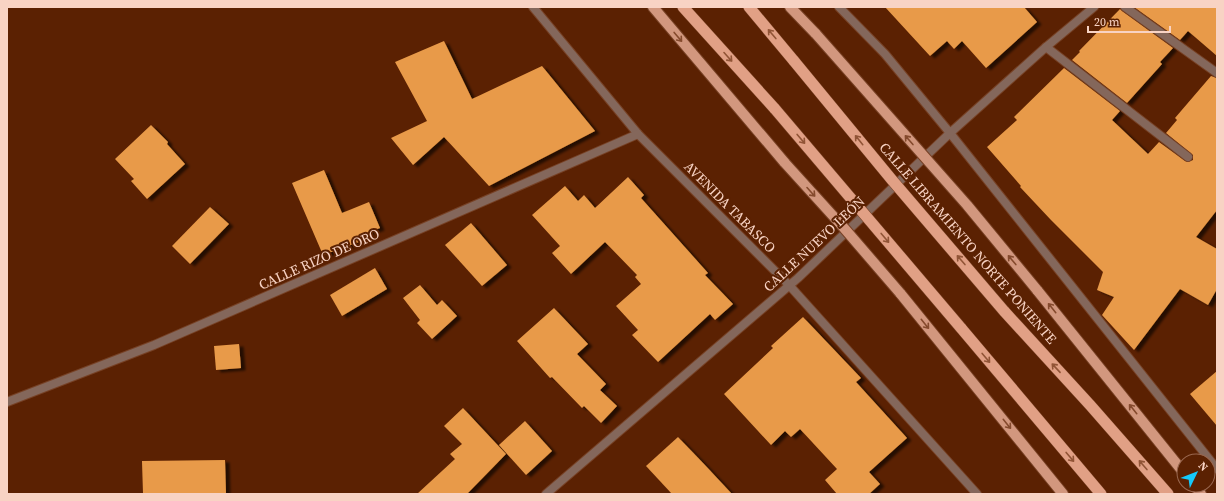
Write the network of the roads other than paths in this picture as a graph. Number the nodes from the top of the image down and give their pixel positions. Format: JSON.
{"nodes":[{"id":1,"x":533,"y":7,"type":"edge"},
{"id":2,"x":653,"y":7,"type":"edge"},
{"id":3,"x":683,"y":7,"type":"edge"},
{"id":4,"x":750,"y":7,"type":"edge"},
{"id":5,"x":790,"y":7,"type":"edge"},
{"id":6,"x":838,"y":7,"type":"edge"},
{"id":7,"x":1094,"y":7,"type":"edge"},
{"id":8,"x":1125,"y":7,"type":"edge"},
{"id":9,"x":1046,"y":47,"type":"junction"},
{"id":10,"x":1217,"y":73,"type":"edge"},
{"id":11,"x":950,"y":133,"type":"junction"},
{"id":12,"x":638,"y":134,"type":"junction"},
{"id":13,"x":1188,"y":157,"type":"dead end"},
{"id":14,"x":789,"y":286,"type":"junction"},
{"id":15,"x":7,"y":402,"type":"edge"},
{"id":16,"x":1176,"y":462,"type":"edge"},
{"id":17,"x":1217,"y":469,"type":"edge"},
{"id":18,"x":546,"y":494,"type":"edge"},
{"id":19,"x":977,"y":494,"type":"edge"},
{"id":20,"x":1063,"y":494,"type":"edge"},
{"id":21,"x":1101,"y":494,"type":"edge"},
{"id":22,"x":1168,"y":494,"type":"edge"}],
"edges":[{"from":1,"to":12,"type":"street","name":"AVENIDA TABASCO"},
{"from":2,"to":20,"type":"main road","one_way":true,"bridge":true},
{"from":3,"to":21,"type":"highway","one_way":true,"bridge":true},
{"from":22,"to":4,"type":"highway","name":"CALLE LIBRAMIENTO NORTE PONIENTE","one_way":true,"bridge":true},
{"from":16,"to":5,"type":"main road","name":"CALLE LIBRAMIENTO NORTE PONIENTE","one_way":true,"bridge":true},
{"from":6,"to":11,"type":"street"},
{"from":7,"to":9,"type":"street","name":"CALLE NUEVO LEÓN"},
{"from":8,"to":10,"type":"street"},
{"from":9,"to":11,"type":"street","name":"CALLE NUEVO LEÓN"},
{"from":9,"to":13,"type":"street"},
{"from":11,"to":14,"type":"street","name":"CALLE NUEVO LEÓN"},
{"from":11,"to":17,"type":"street"},
{"from":12,"to":14,"type":"street","name":"AVENIDA TABASCO"},
{"from":12,"to":15,"type":"street","name":"CALLE RIZO DE ORO"},
{"from":14,"to":18,"type":"street","name":"CALLE NUEVO LEÓN"},
{"from":14,"to":19,"type":"street","name":"AVENIDA TABASCO"}]}
